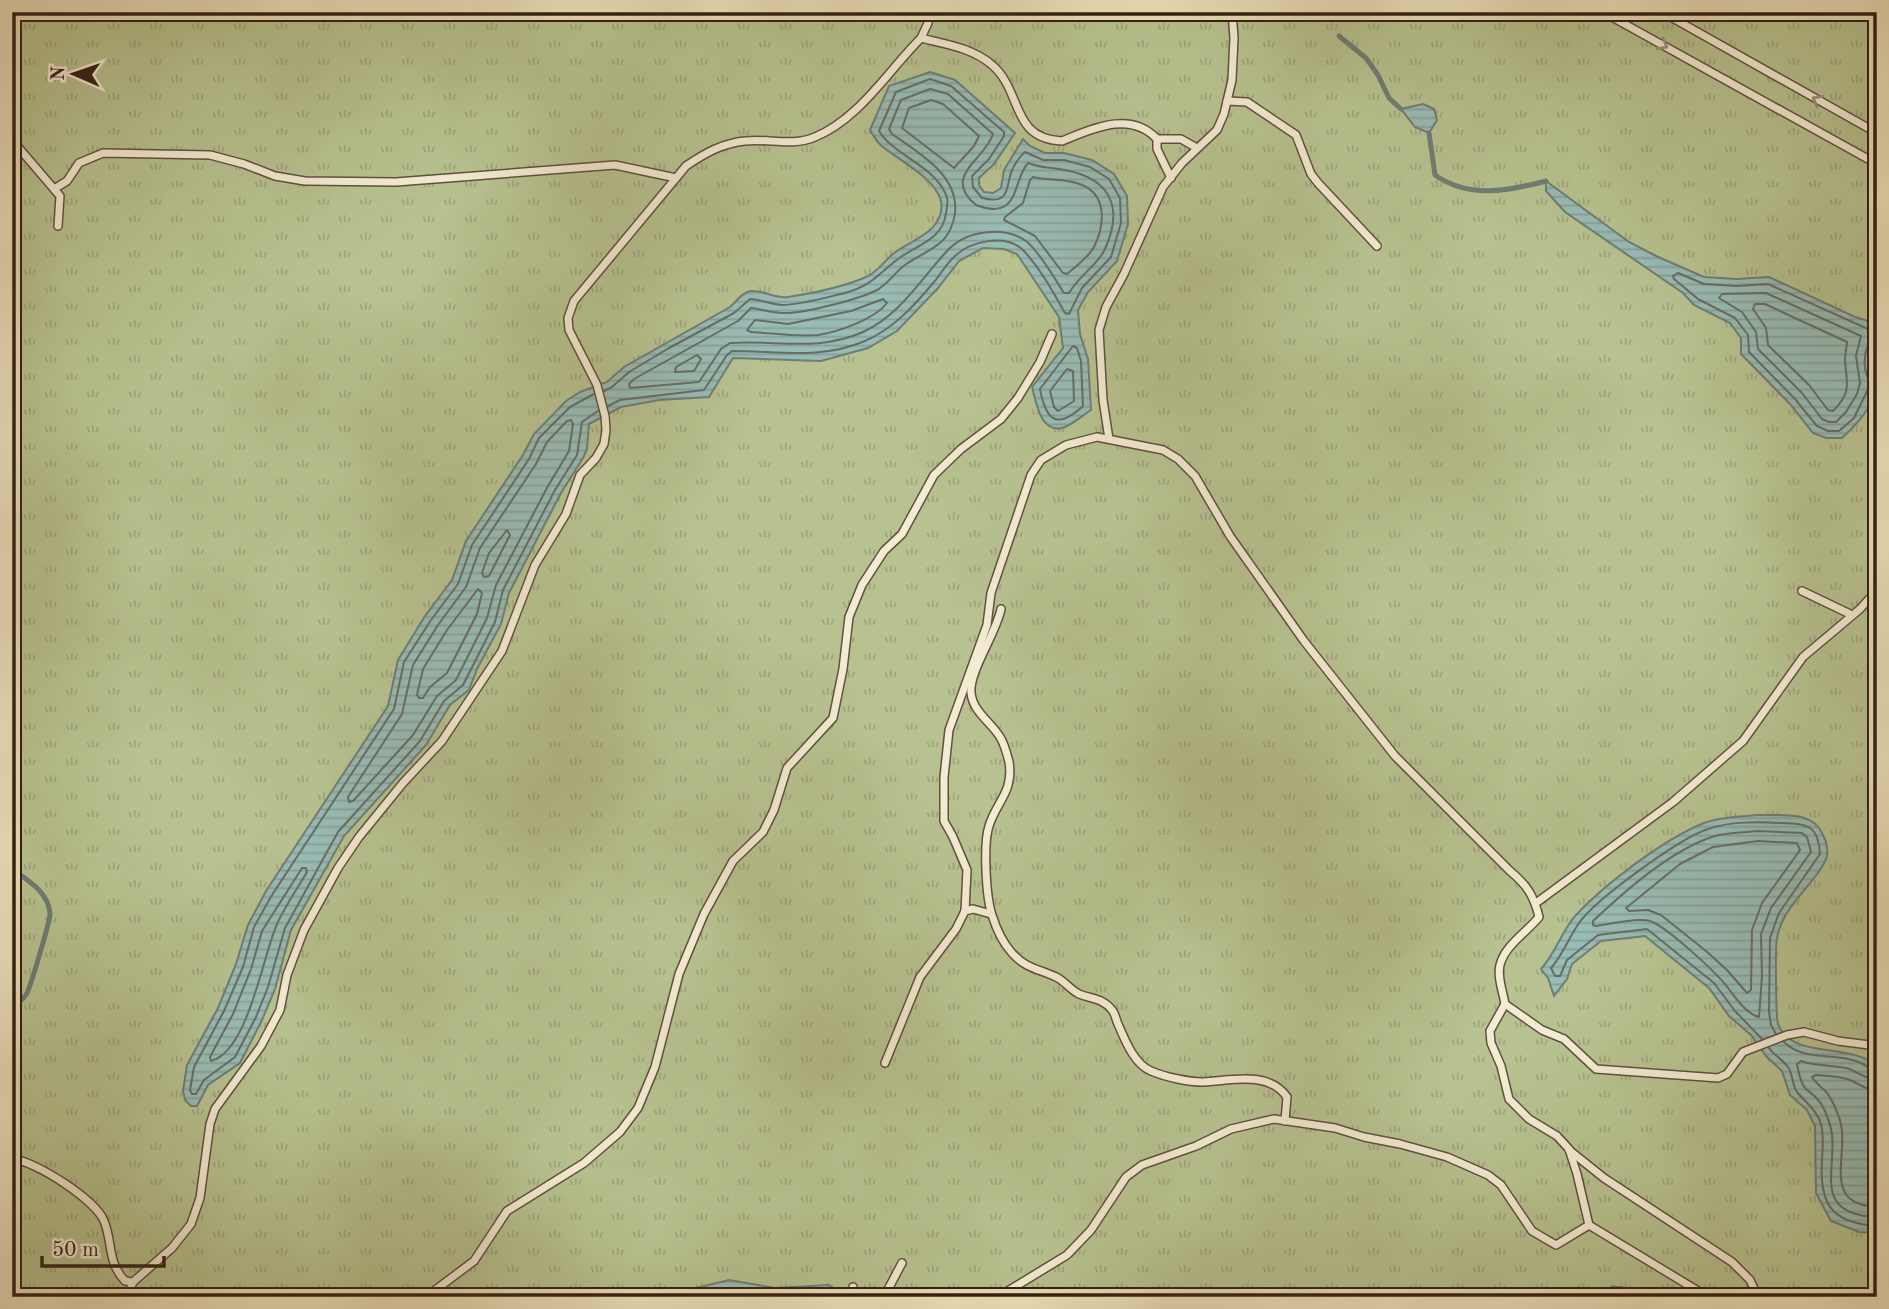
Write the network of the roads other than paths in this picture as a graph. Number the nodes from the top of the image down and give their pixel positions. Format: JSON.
{"nodes":[{"id":1,"x":930,"y":12,"type":"edge"},
{"id":2,"x":1232,"y":12,"type":"edge"},
{"id":3,"x":1603,"y":12,"type":"edge"},
{"id":4,"x":1662,"y":12,"type":"edge"},
{"id":5,"x":921,"y":38,"type":"junction"},
{"id":6,"x":1227,"y":101,"type":"junction"},
{"id":7,"x":1877,"y":133,"type":"edge"},
{"id":8,"x":1157,"y":139,"type":"junction"},
{"id":9,"x":12,"y":140,"type":"edge"},
{"id":10,"x":1197,"y":148,"type":"junction"},
{"id":11,"x":1877,"y":164,"type":"edge"},
{"id":12,"x":676,"y":178,"type":"junction"},
{"id":13,"x":1171,"y":178,"type":"junction"},
{"id":14,"x":54,"y":189,"type":"junction"},
{"id":15,"x":58,"y":226,"type":"dead end"},
{"id":16,"x":1377,"y":246,"type":"dead end"},
{"id":17,"x":1052,"y":334,"type":"dead end"},
{"id":18,"x":1109,"y":439,"type":"junction"},
{"id":19,"x":1877,"y":590,"type":"edge"},
{"id":20,"x":1802,"y":591,"type":"dead end"},
{"id":21,"x":1001,"y":609,"type":"dead end"},
{"id":22,"x":1852,"y":615,"type":"junction"},
{"id":23,"x":1536,"y":903,"type":"junction"},
{"id":24,"x":965,"y":911,"type":"junction"},
{"id":25,"x":991,"y":914,"type":"junction"},
{"id":26,"x":1505,"y":1004,"type":"junction"},
{"id":27,"x":1877,"y":1046,"type":"edge"},
{"id":28,"x":885,"y":1063,"type":"dead end"},
{"id":29,"x":1285,"y":1121,"type":"junction"},
{"id":30,"x":1569,"y":1149,"type":"junction"},
{"id":31,"x":12,"y":1159,"type":"edge"},
{"id":32,"x":1589,"y":1225,"type":"junction"},
{"id":33,"x":902,"y":1263,"type":"dead end"},
{"id":34,"x":133,"y":1282,"type":"junction"},
{"id":35,"x":853,"y":1287,"type":"dead end"},
{"id":36,"x":127,"y":1297,"type":"edge"},
{"id":37,"x":426,"y":1297,"type":"edge"},
{"id":38,"x":853,"y":1297,"type":"edge"},
{"id":39,"x":884,"y":1297,"type":"edge"},
{"id":40,"x":998,"y":1297,"type":"edge"},
{"id":41,"x":1708,"y":1297,"type":"edge"},
{"id":42,"x":1759,"y":1297,"type":"edge"}],
"edges":[{"from":1,"to":5,"type":"lane"},
{"from":2,"to":6,"type":"lane"},
{"from":3,"to":11,"type":"lane","one_way":true},
{"from":7,"to":4,"type":"lane","one_way":true},
{"from":5,"to":8,"type":"lane"},
{"from":5,"to":12,"type":"lane"},
{"from":6,"to":10,"type":"lane"},
{"from":6,"to":16,"type":"lane"},
{"from":8,"to":10,"type":"lane"},
{"from":8,"to":13,"type":"lane"},
{"from":9,"to":14,"type":"lane"},
{"from":10,"to":13,"type":"lane"},
{"from":12,"to":14,"type":"lane"},
{"from":12,"to":34,"type":"lane"},
{"from":13,"to":18,"type":"lane"},
{"from":14,"to":15,"type":"lane"},
{"from":17,"to":37,"type":"lane"},
{"from":18,"to":23,"type":"lane"},
{"from":18,"to":24,"type":"lane"},
{"from":19,"to":22,"type":"lane"},
{"from":20,"to":22,"type":"lane"},
{"from":21,"to":25,"type":"lane"},
{"from":22,"to":23,"type":"lane"},
{"from":23,"to":26,"type":"lane"},
{"from":24,"to":25,"type":"lane"},
{"from":24,"to":28,"type":"lane"},
{"from":25,"to":29,"type":"lane"},
{"from":26,"to":27,"type":"lane"},
{"from":26,"to":30,"type":"lane"},
{"from":29,"to":32,"type":"lane"},
{"from":29,"to":40,"type":"lane"},
{"from":30,"to":32,"type":"lane"},
{"from":30,"to":42,"type":"lane"},
{"from":31,"to":34,"type":"lane"},
{"from":32,"to":41,"type":"lane"},
{"from":33,"to":39,"type":"lane"},
{"from":34,"to":36,"type":"lane"},
{"from":35,"to":38,"type":"lane"}]}
